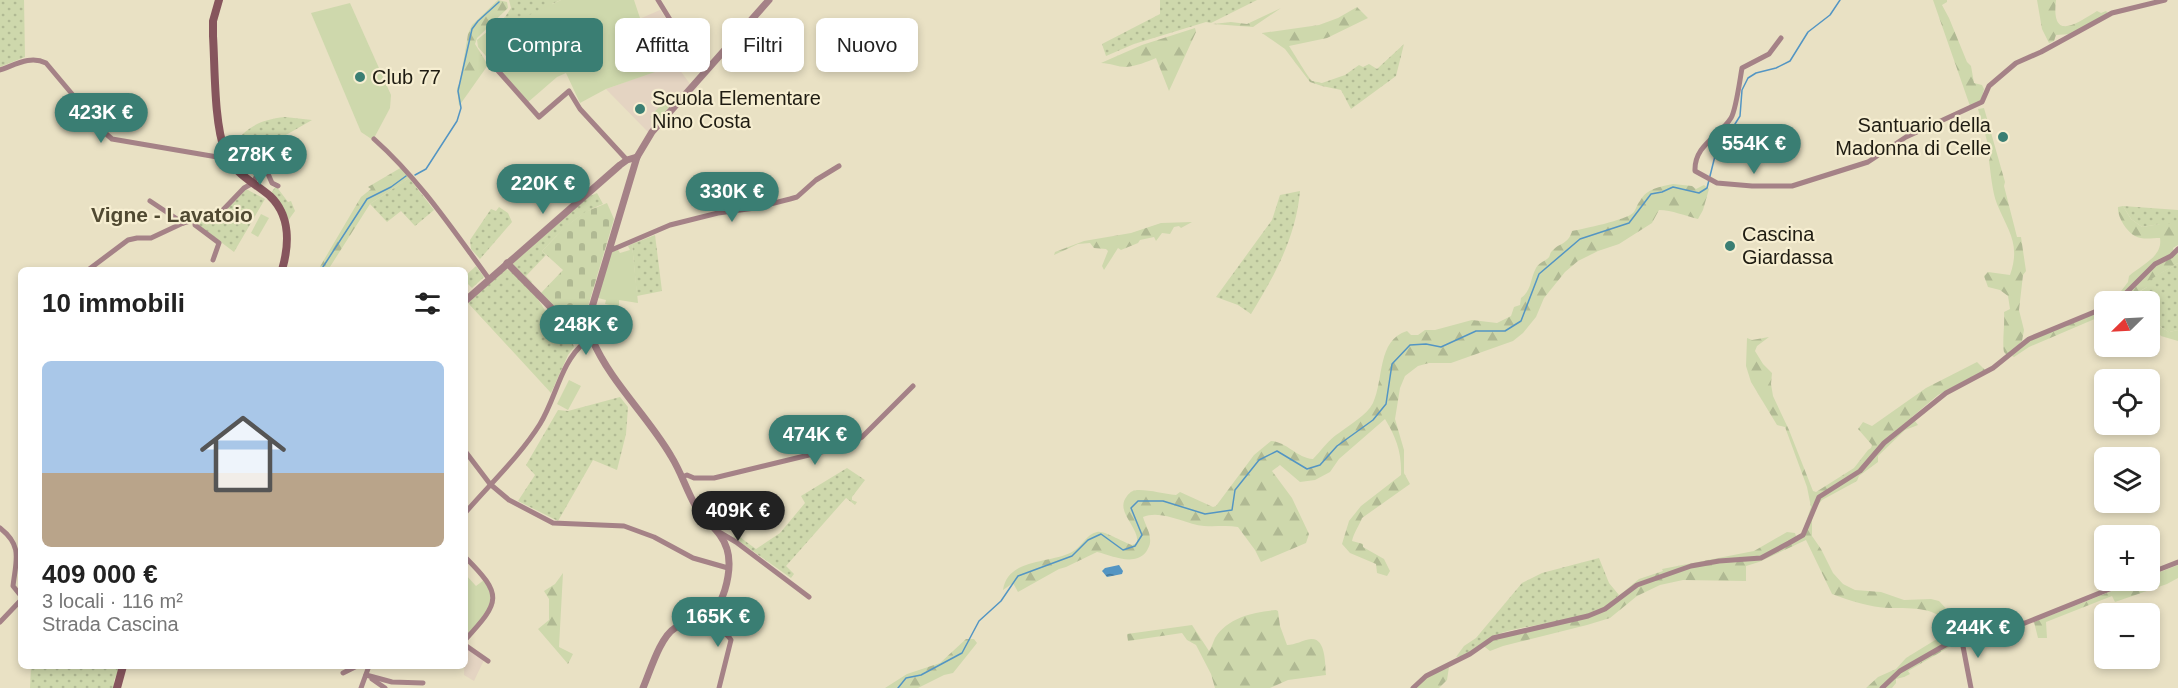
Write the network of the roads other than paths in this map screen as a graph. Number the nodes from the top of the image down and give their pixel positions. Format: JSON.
{"nodes":[{"id":1,"x":219,"y":0,"type":"edge"},
{"id":2,"x":658,"y":0,"type":"edge"},
{"id":3,"x":769,"y":0,"type":"edge"},
{"id":4,"x":2164,"y":0,"type":"edge"},
{"id":5,"x":669,"y":18,"type":"edge"},
{"id":6,"x":1781,"y":38,"type":"dead end"},
{"id":7,"x":710,"y":67,"type":"edge"},
{"id":8,"x":0,"y":70,"type":"edge"},
{"id":9,"x":499,"y":72,"type":"edge"},
{"id":10,"x":705,"y":72,"type":"edge"},
{"id":11,"x":374,"y":139,"type":"dead end"},
{"id":12,"x":637,"y":157,"type":"junction"},
{"id":13,"x":229,"y":159,"type":"junction"},
{"id":14,"x":627,"y":159,"type":"junction"},
{"id":15,"x":839,"y":166,"type":"dead end"},
{"id":16,"x":253,"y":183,"type":"junction"},
{"id":17,"x":278,"y":186,"type":"dead end"},
{"id":18,"x":150,"y":201,"type":"dead end"},
{"id":19,"x":195,"y":219,"type":"junction"},
{"id":20,"x":183,"y":223,"type":"junction"},
{"id":21,"x":2178,"y":249,"type":"edge"},
{"id":22,"x":609,"y":251,"type":"junction"},
{"id":23,"x":213,"y":260,"type":"dead end"},
{"id":24,"x":507,"y":263,"type":"junction"},
{"id":25,"x":92,"y":267,"type":"edge"},
{"id":26,"x":283,"y":267,"type":"edge"},
{"id":27,"x":489,"y":279,"type":"junction"},
{"id":28,"x":2128,"y":291,"type":"edge"},
{"id":29,"x":468,"y":298,"type":"edge"},
{"id":30,"x":2094,"y":312,"type":"edge"},
{"id":31,"x":585,"y":337,"type":"junction"},
{"id":32,"x":913,"y":386,"type":"dead end"},
{"id":33,"x":468,"y":455,"type":"edge"},
{"id":34,"x":682,"y":477,"type":"junction"},
{"id":35,"x":490,"y":484,"type":"junction"},
{"id":36,"x":468,"y":510,"type":"edge"},
{"id":37,"x":0,"y":528,"type":"edge"},
{"id":38,"x":717,"y":531,"type":"junction"},
{"id":39,"x":468,"y":559,"type":"edge"},
{"id":40,"x":2178,"y":562,"type":"edge"},
{"id":41,"x":728,"y":568,"type":"junction"},
{"id":42,"x":2160,"y":569,"type":"edge"},
{"id":43,"x":2105,"y":591,"type":"edge"},
{"id":44,"x":18,"y":594,"type":"edge"},
{"id":45,"x":809,"y":597,"type":"dead end"},
{"id":46,"x":18,"y":601,"type":"edge"},
{"id":47,"x":706,"y":618,"type":"junction"},
{"id":48,"x":0,"y":622,"type":"edge"},
{"id":49,"x":1961,"y":636,"type":"junction"},
{"id":50,"x":468,"y":639,"type":"edge"},
{"id":51,"x":468,"y":645,"type":"edge"},
{"id":52,"x":488,"y":661,"type":"dead end"},
{"id":53,"x":122,"y":669,"type":"edge"},
{"id":54,"x":351,"y":669,"type":"edge"},
{"id":55,"x":368,"y":669,"type":"edge"},
{"id":56,"x":343,"y":673,"type":"dead end"},
{"id":57,"x":366,"y":675,"type":"junction"},
{"id":58,"x":423,"y":682,"type":"dead end"},
{"id":59,"x":117,"y":688,"type":"edge"},
{"id":60,"x":361,"y":688,"type":"edge"},
{"id":61,"x":385,"y":688,"type":"edge"},
{"id":62,"x":643,"y":688,"type":"edge"},
{"id":63,"x":719,"y":688,"type":"edge"},
{"id":64,"x":1413,"y":688,"type":"edge"},
{"id":65,"x":1882,"y":688,"type":"edge"},
{"id":66,"x":1971,"y":688,"type":"edge"}],
"edges":[{"from":1,"to":13,"type":"main road"},
{"from":2,"to":5,"type":"street"},
{"from":3,"to":7,"type":"street"},
{"from":4,"to":6,"type":"street"},
{"from":8,"to":13,"type":"street"},
{"from":9,"to":14,"type":"street"},
{"from":10,"to":12,"type":"street"},
{"from":11,"to":27,"type":"street"},
{"from":12,"to":14,"type":"street"},
{"from":12,"to":22,"type":"street"},
{"from":13,"to":16,"type":"main road"},
{"from":14,"to":24,"type":"street"},
{"from":15,"to":22,"type":"street"},
{"from":16,"to":17,"type":"street"},
{"from":16,"to":19,"type":"street"},
{"from":16,"to":26,"type":"main road"},
{"from":18,"to":20,"type":"street"},
{"from":19,"to":20,"type":"street"},
{"from":19,"to":23,"type":"street"},
{"from":20,"to":25,"type":"street"},
{"from":21,"to":28,"type":"street"},
{"from":22,"to":31,"type":"street"},
{"from":24,"to":27,"type":"street"},
{"from":24,"to":31,"type":"street"},
{"from":27,"to":29,"type":"street"},
{"from":30,"to":64,"type":"street"},
{"from":31,"to":34,"type":"street"},
{"from":31,"to":35,"type":"street"},
{"from":32,"to":34,"type":"street"},
{"from":33,"to":35,"type":"street"},
{"from":34,"to":38,"type":"street"},
{"from":35,"to":36,"type":"street"},
{"from":35,"to":41,"type":"street"},
{"from":37,"to":44,"type":"street"},
{"from":38,"to":41,"type":"street"},
{"from":38,"to":45,"type":"street"},
{"from":39,"to":50,"type":"street"},
{"from":40,"to":42,"type":"street"},
{"from":41,"to":47,"type":"street"},
{"from":43,"to":49,"type":"street"},
{"from":46,"to":48,"type":"street"},
{"from":47,"to":62,"type":"street"},
{"from":47,"to":63,"type":"street"},
{"from":49,"to":65,"type":"street"},
{"from":49,"to":66,"type":"street"},
{"from":51,"to":52,"type":"street"},
{"from":53,"to":59,"type":"main road"},
{"from":54,"to":56,"type":"street"},
{"from":55,"to":57,"type":"street"},
{"from":57,"to":58,"type":"street"},
{"from":57,"to":60,"type":"street"},
{"from":57,"to":61,"type":"street"}]}
